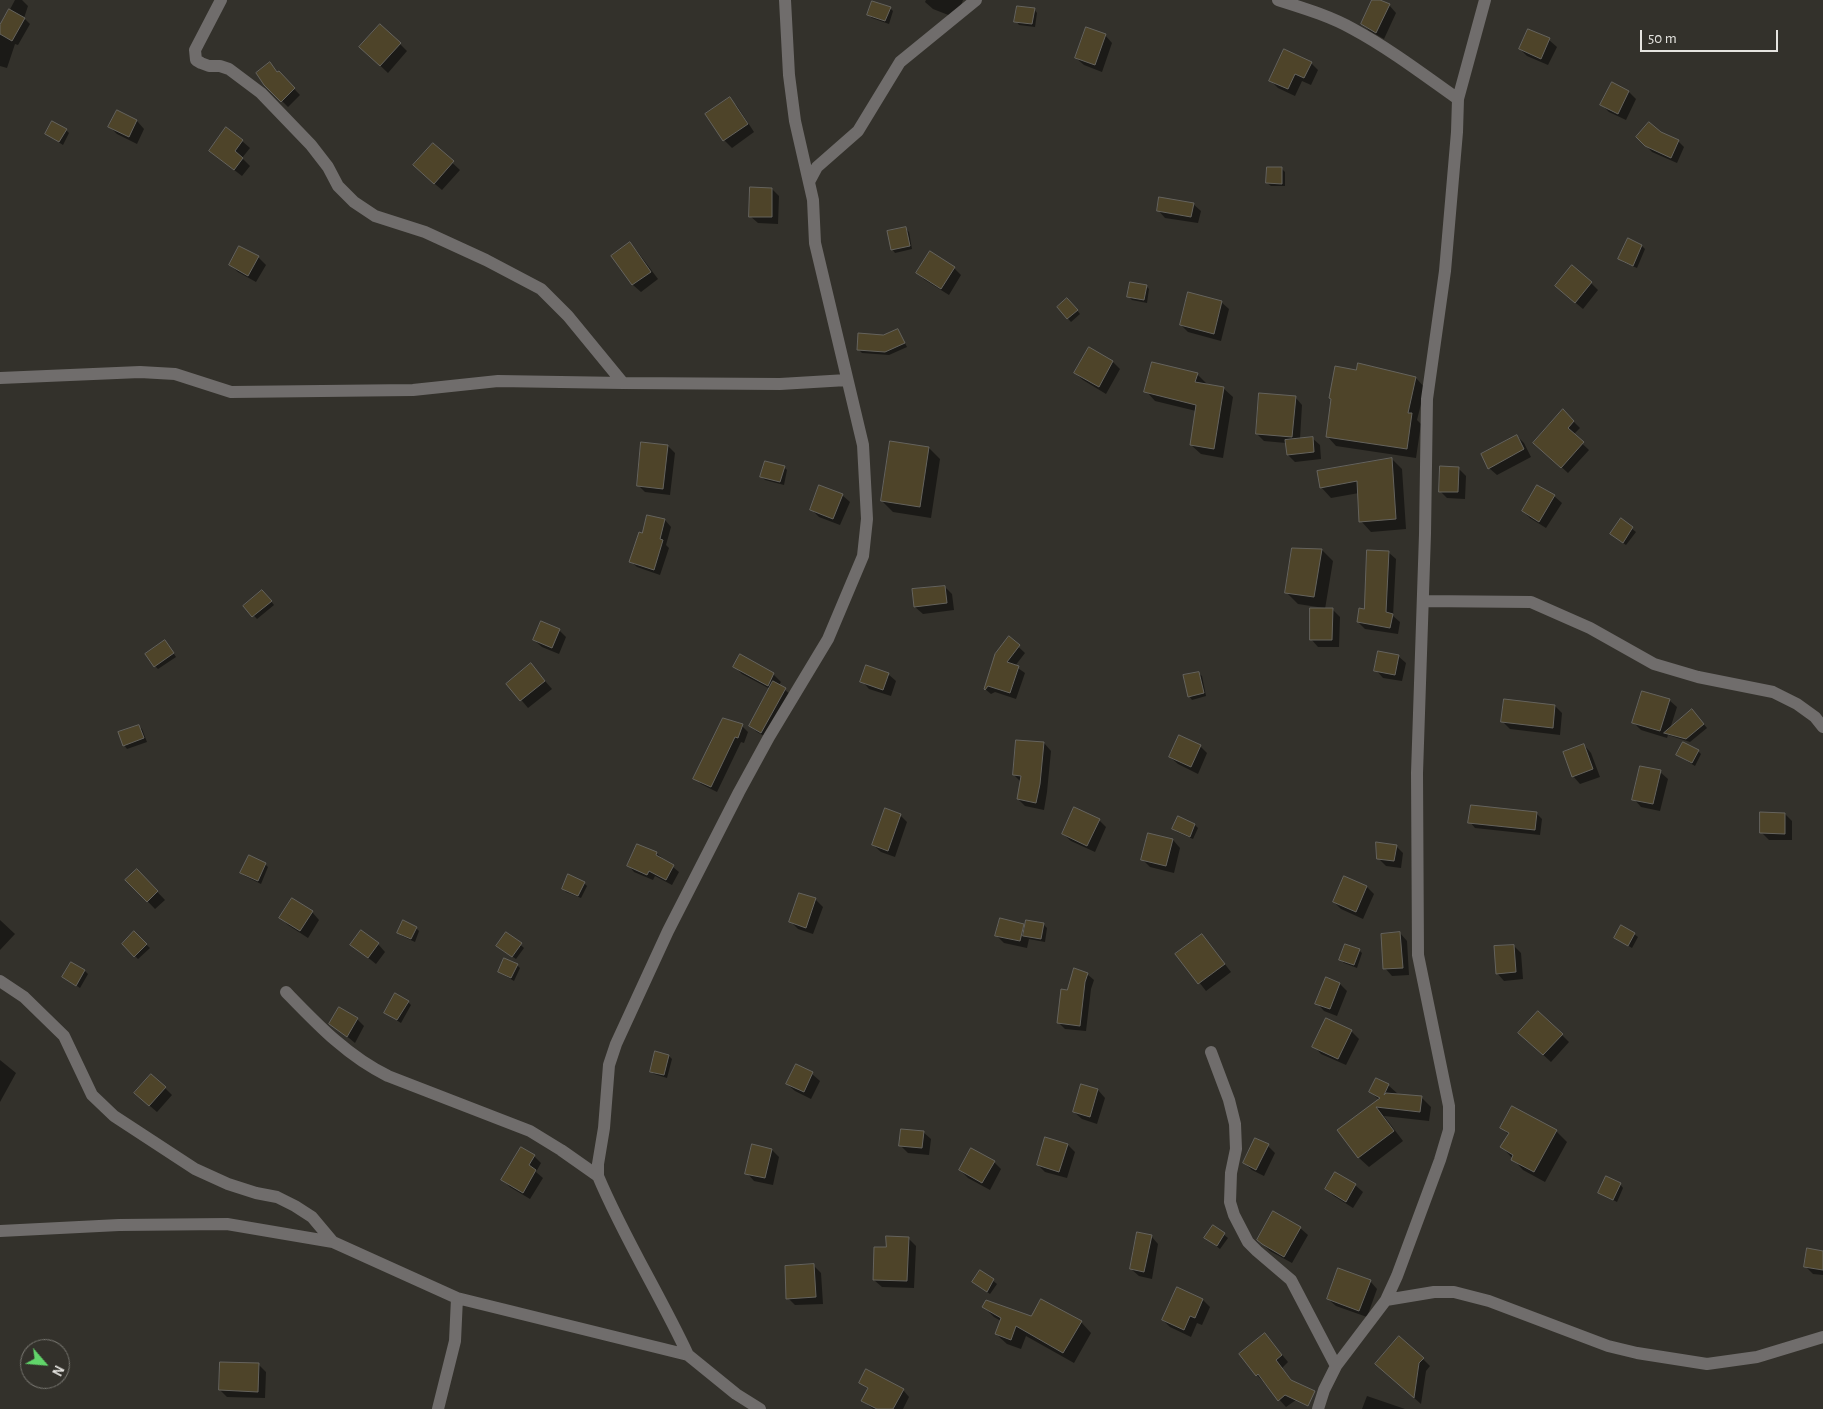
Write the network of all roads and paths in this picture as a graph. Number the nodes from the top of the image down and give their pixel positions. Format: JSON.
{"nodes":[{"id":1,"x":221,"y":0,"type":"edge"},
{"id":2,"x":785,"y":0,"type":"edge"},
{"id":3,"x":976,"y":0,"type":"edge"},
{"id":4,"x":1278,"y":0,"type":"edge"},
{"id":5,"x":1485,"y":0,"type":"edge"},
{"id":6,"x":1458,"y":99,"type":"junction"},
{"id":7,"x":809,"y":182,"type":"junction"},
{"id":8,"x":0,"y":378,"type":"edge"},
{"id":9,"x":847,"y":380,"type":"junction"},
{"id":10,"x":623,"y":384,"type":"junction"},
{"id":11,"x":1423,"y":601,"type":"junction"},
{"id":12,"x":1823,"y":728,"type":"edge"},
{"id":13,"x":0,"y":981,"type":"edge"},
{"id":14,"x":286,"y":992,"type":"dead end"},
{"id":15,"x":1210,"y":1052,"type":"dead end"},
{"id":16,"x":598,"y":1176,"type":"junction"},
{"id":17,"x":0,"y":1231,"type":"edge"},
{"id":18,"x":333,"y":1242,"type":"junction"},
{"id":19,"x":457,"y":1298,"type":"junction"},
{"id":20,"x":1386,"y":1300,"type":"junction"},
{"id":21,"x":1823,"y":1337,"type":"edge"},
{"id":22,"x":688,"y":1355,"type":"junction"},
{"id":23,"x":1336,"y":1366,"type":"junction"},
{"id":24,"x":438,"y":1409,"type":"edge"},
{"id":25,"x":760,"y":1409,"type":"edge"},
{"id":26,"x":1318,"y":1409,"type":"edge"}],
"edges":[{"from":1,"to":10,"type":"street"},
{"from":2,"to":7,"type":"street"},
{"from":3,"to":7,"type":"street"},
{"from":4,"to":6,"type":"street"},
{"from":5,"to":6,"type":"street"},
{"from":6,"to":11,"type":"street"},
{"from":7,"to":9,"type":"street"},
{"from":8,"to":10,"type":"street"},
{"from":9,"to":10,"type":"street"},
{"from":9,"to":16,"type":"street"},
{"from":11,"to":12,"type":"street"},
{"from":11,"to":20,"type":"street"},
{"from":13,"to":18,"type":"street"},
{"from":14,"to":16,"type":"street"},
{"from":15,"to":23,"type":"street"},
{"from":16,"to":22,"type":"street"},
{"from":17,"to":18,"type":"street"},
{"from":18,"to":19,"type":"street"},
{"from":19,"to":22,"type":"street"},
{"from":19,"to":24,"type":"street"},
{"from":20,"to":21,"type":"street"},
{"from":20,"to":23,"type":"street"},
{"from":22,"to":25,"type":"street"},
{"from":23,"to":26,"type":"street"}]}
